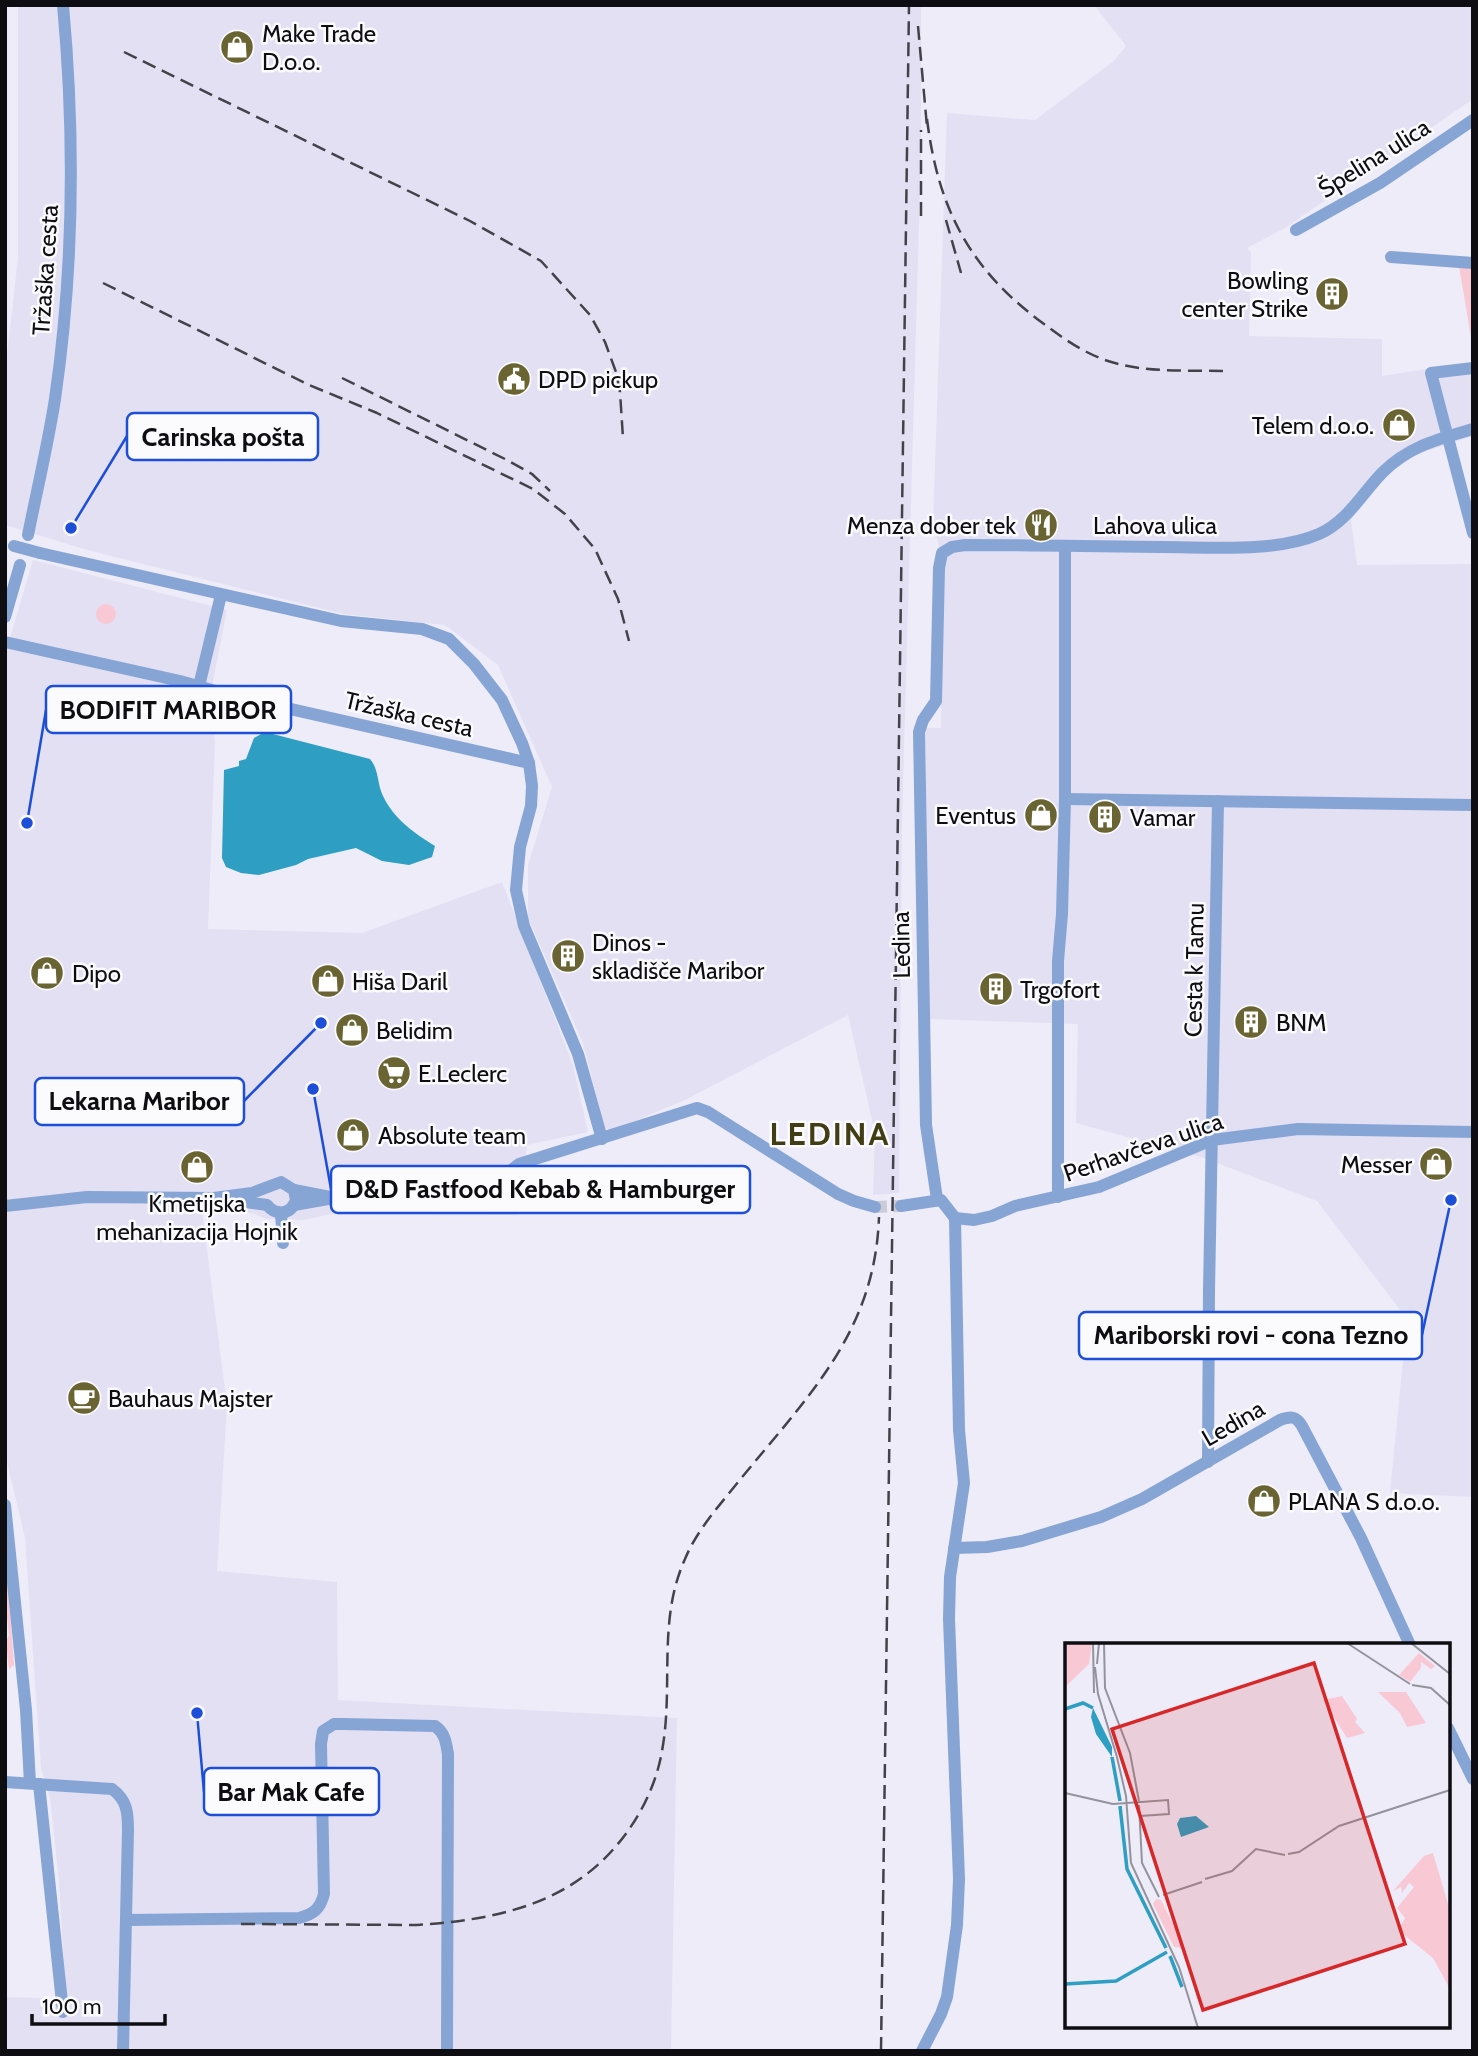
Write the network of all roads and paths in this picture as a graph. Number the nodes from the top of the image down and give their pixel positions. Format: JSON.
{"nodes":[{"id":1,"x":63,"y":5,"type":"edge"},
{"id":2,"x":1473,"y":120,"type":"edge"},
{"id":3,"x":1296,"y":230,"type":"dead end"},
{"id":4,"x":1391,"y":257,"type":"dead end"},
{"id":5,"x":1473,"y":263,"type":"edge"},
{"id":6,"x":1470,"y":368,"type":"edge"},
{"id":7,"x":1473,"y":429,"type":"edge"},
{"id":8,"x":1449,"y":436,"type":"junction"},
{"id":9,"x":1473,"y":533,"type":"edge"},
{"id":10,"x":28,"y":535,"type":"dead end"},
{"id":11,"x":8,"y":545,"type":"edge"},
{"id":12,"x":1065,"y":545,"type":"junction"},
{"id":13,"x":20,"y":565,"type":"dead end"},
{"id":14,"x":221,"y":595,"type":"junction"},
{"id":15,"x":5,"y":617,"type":"edge"},
{"id":16,"x":5,"y":642,"type":"edge"},
{"id":17,"x":199,"y":686,"type":"junction"},
{"id":18,"x":937,"y":694,"type":"joint"},
{"id":19,"x":529,"y":763,"type":"junction"},
{"id":20,"x":1065,"y":799,"type":"junction"},
{"id":21,"x":1218,"y":801,"type":"junction"},
{"id":22,"x":1473,"y":805,"type":"edge"},
{"id":23,"x":1473,"y":1132,"type":"edge"},
{"id":24,"x":602,"y":1139,"type":"junction"},
{"id":25,"x":1212,"y":1140,"type":"junction"},
{"id":26,"x":269,"y":1188,"type":"junction"},
{"id":27,"x":294,"y":1190,"type":"junction"},
{"id":28,"x":1058,"y":1197,"type":"junction"},
{"id":29,"x":214,"y":1198,"type":"junction"},
{"id":30,"x":335,"y":1198,"type":"junction"},
{"id":31,"x":937,"y":1199,"type":"junction"},
{"id":32,"x":267,"y":1205,"type":"junction"},
{"id":33,"x":294,"y":1205,"type":"junction"},
{"id":34,"x":5,"y":1206,"type":"edge"},
{"id":35,"x":875,"y":1206,"type":"tunnel mouth"},
{"id":36,"x":901,"y":1206,"type":"tunnel mouth"},
{"id":37,"x":281,"y":1213,"type":"junction"},
{"id":38,"x":955,"y":1218,"type":"junction"},
{"id":39,"x":282,"y":1243,"type":"dead end"},
{"id":40,"x":1208,"y":1462,"type":"junction"},
{"id":41,"x":5,"y":1505,"type":"edge"},
{"id":42,"x":954,"y":1548,"type":"junction"},
{"id":43,"x":1409,"y":1643,"type":"edge"},
{"id":44,"x":1450,"y":1732,"type":"edge"},
{"id":45,"x":1473,"y":1779,"type":"edge"},
{"id":46,"x":5,"y":1783,"type":"edge"},
{"id":47,"x":34,"y":1783,"type":"junction"},
{"id":48,"x":127,"y":1920,"type":"junction"},
{"id":49,"x":63,"y":2012,"type":"dead end"},
{"id":50,"x":123,"y":2051,"type":"edge"},
{"id":51,"x":447,"y":2051,"type":"edge"},
{"id":52,"x":922,"y":2051,"type":"edge"}],
"edges":[{"from":1,"to":10,"type":"street","name":"Tržaška cesta"},
{"from":2,"to":3,"type":"street","name":"Špelina ulica"},
{"from":4,"to":5,"type":"street"},
{"from":6,"to":8,"type":"street"},
{"from":7,"to":8,"type":"street","name":"Lahova ulica"},
{"from":8,"to":9,"type":"street"},
{"from":8,"to":12,"type":"street","name":"Lahova ulica"},
{"from":11,"to":14,"type":"street","name":"Tržaška cesta","bridge":true},
{"from":12,"to":18,"type":"street","name":"Lahova ulica"},
{"from":12,"to":20,"type":"street"},
{"from":13,"to":15,"type":"street"},
{"from":14,"to":17,"type":"street"},
{"from":14,"to":19,"type":"street","name":"Tržaška cesta"},
{"from":16,"to":17,"type":"street","name":"Tržaška cesta"},
{"from":17,"to":19,"type":"street","name":"Tržaška cesta"},
{"from":18,"to":31,"type":"street","name":"Ledina"},
{"from":19,"to":24,"type":"street","name":"Tržaška cesta"},
{"from":20,"to":21,"type":"street"},
{"from":20,"to":28,"type":"street"},
{"from":21,"to":22,"type":"street"},
{"from":21,"to":25,"type":"street","name":"Cesta k Tamu"},
{"from":23,"to":25,"type":"street","name":"Perhavčeva ulica"},
{"from":24,"to":30,"type":"street"},
{"from":24,"to":35,"type":"street"},
{"from":25,"to":28,"type":"street","name":"Perhavčeva ulica"},
{"from":25,"to":40,"type":"street","name":"Cesta k Tamu"},
{"from":26,"to":27,"type":"street"},
{"from":26,"to":29,"type":"street"},
{"from":26,"to":32,"type":"street"},
{"from":27,"to":30,"type":"street"},
{"from":27,"to":33,"type":"street"},
{"from":28,"to":38,"type":"street","name":"Perhavčeva ulica"},
{"from":29,"to":32,"type":"street"},
{"from":29,"to":34,"type":"street"},
{"from":30,"to":33,"type":"street"},
{"from":31,"to":36,"type":"street"},
{"from":31,"to":38,"type":"street"},
{"from":32,"to":37,"type":"street"},
{"from":33,"to":37,"type":"street"},
{"from":37,"to":39,"type":"street"},
{"from":38,"to":42,"type":"street"},
{"from":40,"to":42,"type":"street","name":"Ledina"},
{"from":40,"to":43,"type":"street","name":"Ledina"},
{"from":41,"to":47,"type":"street"},
{"from":42,"to":52,"type":"street"},
{"from":44,"to":45,"type":"street"},
{"from":46,"to":47,"type":"street"},
{"from":47,"to":48,"type":"street"},
{"from":47,"to":49,"type":"street"},
{"from":48,"to":50,"type":"street"},
{"from":48,"to":51,"type":"street"}]}
